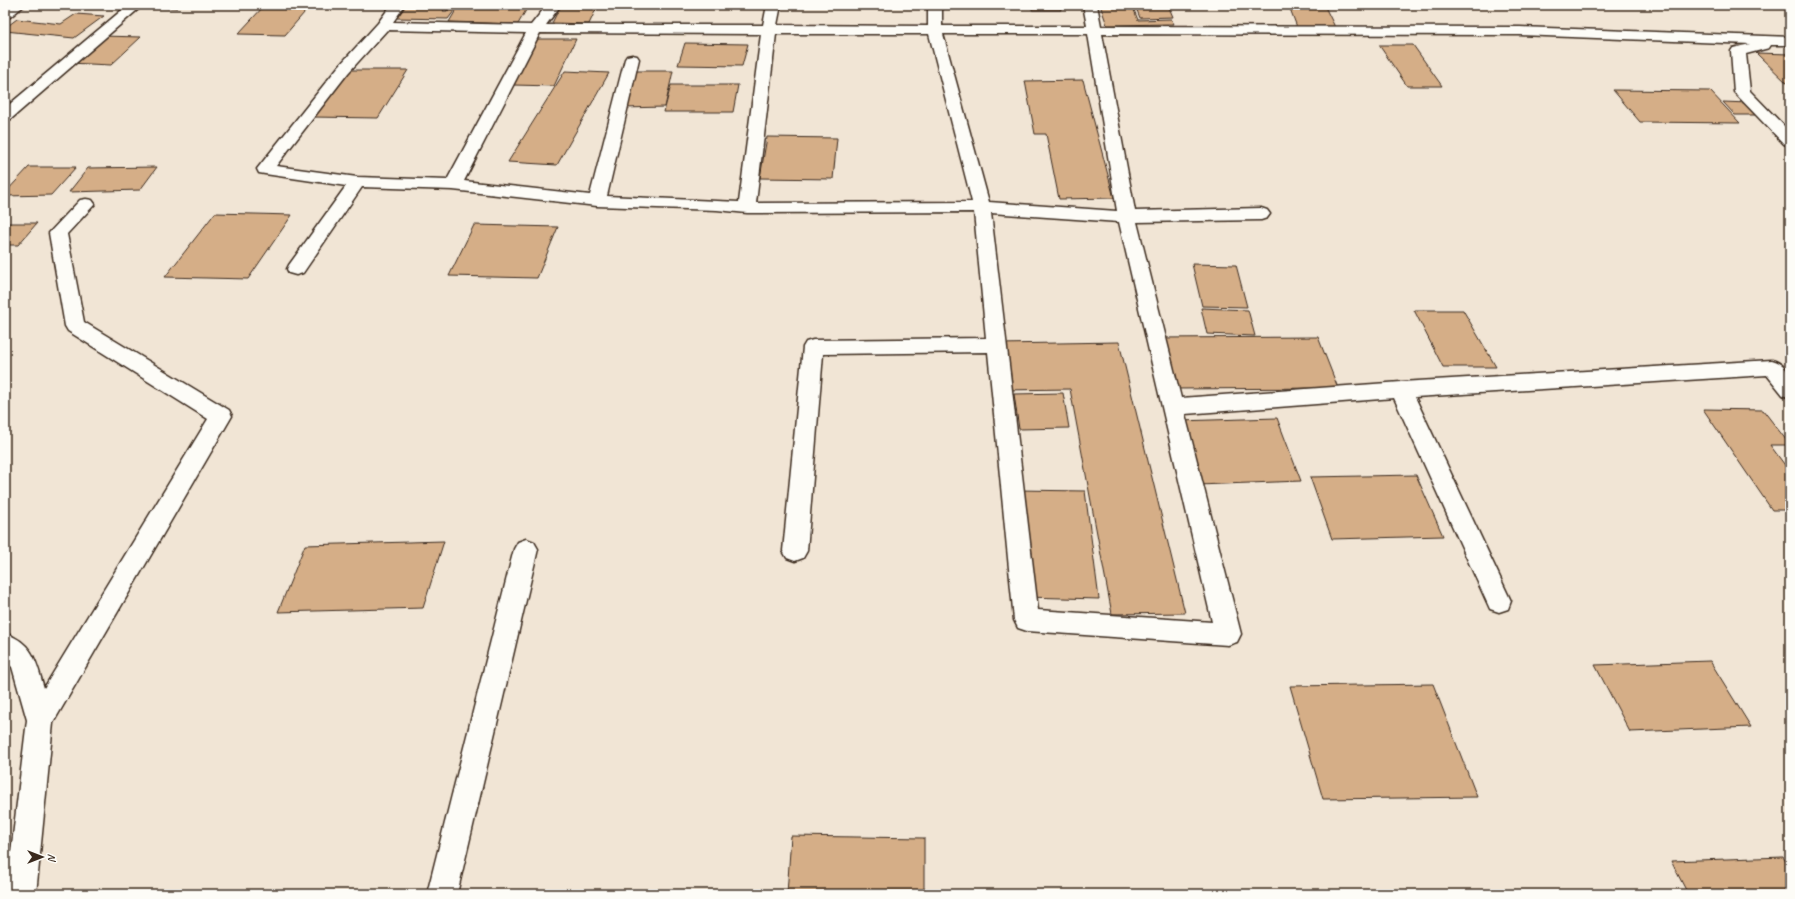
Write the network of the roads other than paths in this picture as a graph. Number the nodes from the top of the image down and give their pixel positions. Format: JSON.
{"nodes":[{"id":1,"x":18,"y":5,"type":"edge"},
{"id":2,"x":136,"y":5,"type":"edge"},
{"id":3,"x":398,"y":5,"type":"edge"},
{"id":4,"x":554,"y":5,"type":"edge"},
{"id":5,"x":774,"y":5,"type":"edge"},
{"id":6,"x":935,"y":5,"type":"edge"},
{"id":7,"x":1090,"y":5,"type":"edge"},
{"id":8,"x":5,"y":14,"type":"edge"},
{"id":9,"x":383,"y":26,"type":"junction"},
{"id":10,"x":535,"y":29,"type":"junction"},
{"id":11,"x":1095,"y":29,"type":"junction"},
{"id":12,"x":769,"y":30,"type":"junction"},
{"id":13,"x":936,"y":30,"type":"junction"},
{"id":14,"x":1786,"y":41,"type":"edge"},
{"id":15,"x":632,"y":59,"type":"dead end"},
{"id":16,"x":5,"y":116,"type":"edge"},
{"id":17,"x":1790,"y":141,"type":"edge"},
{"id":18,"x":357,"y":182,"type":"junction"},
{"id":19,"x":453,"y":185,"type":"junction"},
{"id":20,"x":597,"y":202,"type":"junction"},
{"id":21,"x":86,"y":204,"type":"dead end"},
{"id":22,"x":982,"y":207,"type":"junction"},
{"id":23,"x":747,"y":208,"type":"junction"},
{"id":24,"x":1261,"y":214,"type":"dead end"},
{"id":25,"x":1127,"y":217,"type":"junction"},
{"id":26,"x":296,"y":269,"type":"dead end"},
{"id":27,"x":997,"y":345,"type":"junction"},
{"id":28,"x":1401,"y":390,"type":"junction"},
{"id":29,"x":1790,"y":390,"type":"edge"},
{"id":30,"x":1173,"y":407,"type":"junction"},
{"id":31,"x":526,"y":550,"type":"dead end"},
{"id":32,"x":795,"y":551,"type":"dead end"},
{"id":33,"x":1499,"y":601,"type":"dead end"},
{"id":34,"x":5,"y":645,"type":"edge"},
{"id":35,"x":40,"y":720,"type":"junction"},
{"id":36,"x":21,"y":894,"type":"edge"},
{"id":37,"x":442,"y":894,"type":"edge"}],
"edges":[{"from":1,"to":8,"type":"street"},
{"from":2,"to":16,"type":"street"},
{"from":3,"to":9,"type":"street"},
{"from":4,"to":10,"type":"street"},
{"from":5,"to":12,"type":"street"},
{"from":6,"to":13,"type":"street"},
{"from":7,"to":11,"type":"street"},
{"from":9,"to":10,"type":"street"},
{"from":9,"to":18,"type":"street"},
{"from":10,"to":12,"type":"street"},
{"from":10,"to":19,"type":"street"},
{"from":11,"to":13,"type":"street"},
{"from":11,"to":14,"type":"street"},
{"from":11,"to":25,"type":"street"},
{"from":12,"to":13,"type":"street"},
{"from":12,"to":23,"type":"street"},
{"from":13,"to":22,"type":"street"},
{"from":14,"to":17,"type":"street"},
{"from":15,"to":20,"type":"street"},
{"from":18,"to":19,"type":"street"},
{"from":18,"to":26,"type":"street"},
{"from":19,"to":20,"type":"street"},
{"from":20,"to":23,"type":"street"},
{"from":21,"to":35,"type":"street"},
{"from":22,"to":23,"type":"street"},
{"from":22,"to":25,"type":"street"},
{"from":22,"to":27,"type":"street"},
{"from":24,"to":25,"type":"street"},
{"from":25,"to":30,"type":"street"},
{"from":27,"to":30,"type":"street"},
{"from":27,"to":32,"type":"street"},
{"from":28,"to":29,"type":"street"},
{"from":28,"to":30,"type":"street"},
{"from":28,"to":33,"type":"street"},
{"from":31,"to":37,"type":"street"},
{"from":34,"to":35,"type":"street"},
{"from":35,"to":36,"type":"street"}]}
